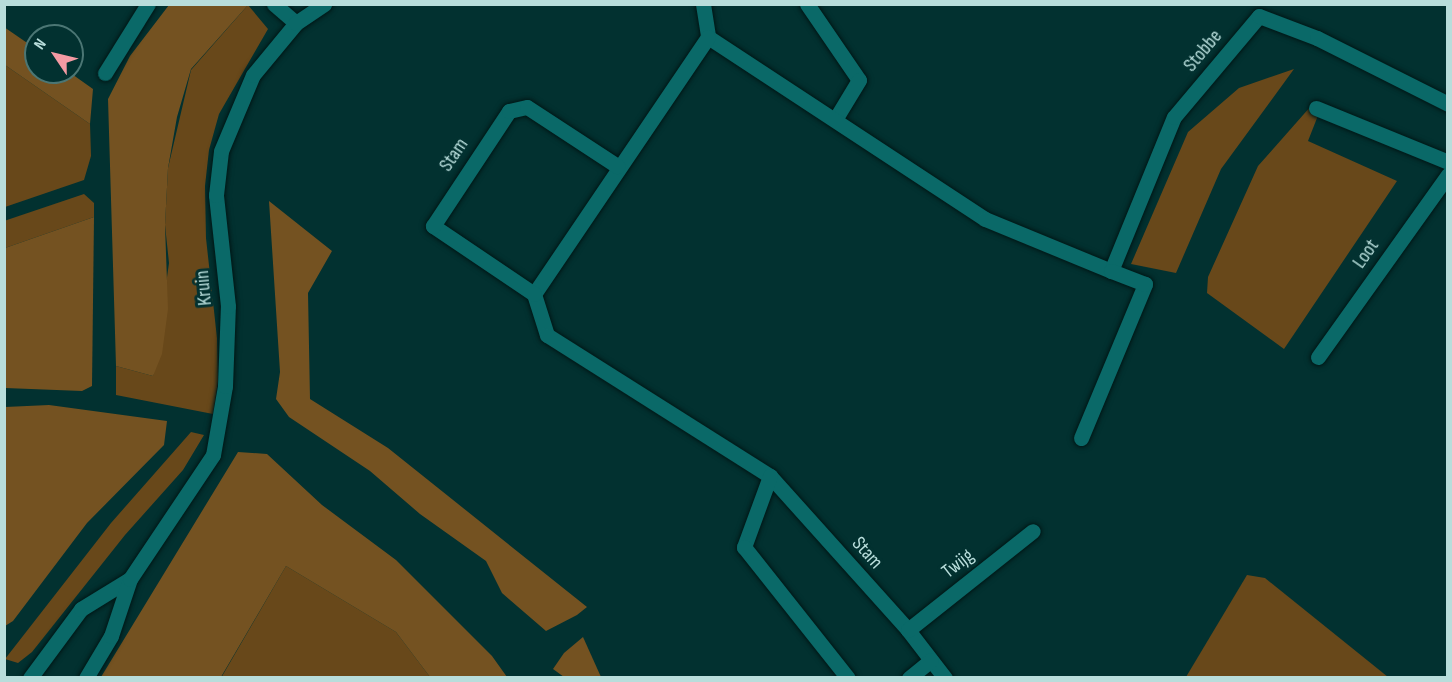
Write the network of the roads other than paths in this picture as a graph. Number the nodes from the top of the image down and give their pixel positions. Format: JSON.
{"nodes":[{"id":1,"x":148,"y":4,"type":"edge"},
{"id":2,"x":274,"y":4,"type":"edge"},
{"id":3,"x":324,"y":4,"type":"edge"},
{"id":4,"x":703,"y":4,"type":"edge"},
{"id":5,"x":807,"y":4,"type":"edge"},
{"id":6,"x":296,"y":23,"type":"junction"},
{"id":7,"x":708,"y":37,"type":"junction"},
{"id":8,"x":105,"y":73,"type":"dead end"},
{"id":9,"x":1448,"y":104,"type":"edge"},
{"id":10,"x":1316,"y":108,"type":"dead end"},
{"id":11,"x":836,"y":118,"type":"junction"},
{"id":12,"x":1448,"y":162,"type":"edge"},
{"id":13,"x":617,"y":166,"type":"junction"},
{"id":14,"x":1448,"y":175,"type":"edge"},
{"id":15,"x":1112,"y":271,"type":"junction"},
{"id":16,"x":534,"y":294,"type":"junction"},
{"id":17,"x":1318,"y":357,"type":"dead end"},
{"id":18,"x":1081,"y":438,"type":"dead end"},
{"id":19,"x":770,"y":476,"type":"junction"},
{"id":20,"x":1034,"y":531,"type":"dead end"},
{"id":21,"x":130,"y":579,"type":"junction"},
{"id":22,"x":908,"y":630,"type":"junction"},
{"id":23,"x":931,"y":660,"type":"junction"},
{"id":24,"x":30,"y":678,"type":"edge"},
{"id":25,"x":86,"y":678,"type":"edge"},
{"id":26,"x":848,"y":678,"type":"edge"},
{"id":27,"x":909,"y":678,"type":"edge"},
{"id":28,"x":945,"y":678,"type":"edge"}],
"edges":[{"from":1,"to":8,"type":"street"},
{"from":2,"to":6,"type":"street"},
{"from":3,"to":6,"type":"street","name":"Kruin"},
{"from":4,"to":7,"type":"street"},
{"from":5,"to":11,"type":"street"},
{"from":6,"to":21,"type":"street","name":"Kruin"},
{"from":7,"to":11,"type":"street"},
{"from":7,"to":13,"type":"street"},
{"from":9,"to":15,"type":"street","name":"Stobbe"},
{"from":10,"to":12,"type":"street"},
{"from":11,"to":15,"type":"street"},
{"from":13,"to":16,"type":"street"},
{"from":13,"to":16,"type":"street","name":"Stam"},
{"from":14,"to":17,"type":"street","name":"Loot"},
{"from":15,"to":18,"type":"street"},
{"from":16,"to":19,"type":"street","name":"Stam"},
{"from":19,"to":22,"type":"street","name":"Stam"},
{"from":19,"to":26,"type":"street"},
{"from":20,"to":22,"type":"street","name":"Twijg"},
{"from":21,"to":24,"type":"street","name":"Kruin"},
{"from":21,"to":25,"type":"street","name":"Kruin"},
{"from":22,"to":23,"type":"street","name":"Stam"},
{"from":23,"to":27,"type":"street"},
{"from":23,"to":28,"type":"street","name":"Stam"}]}
